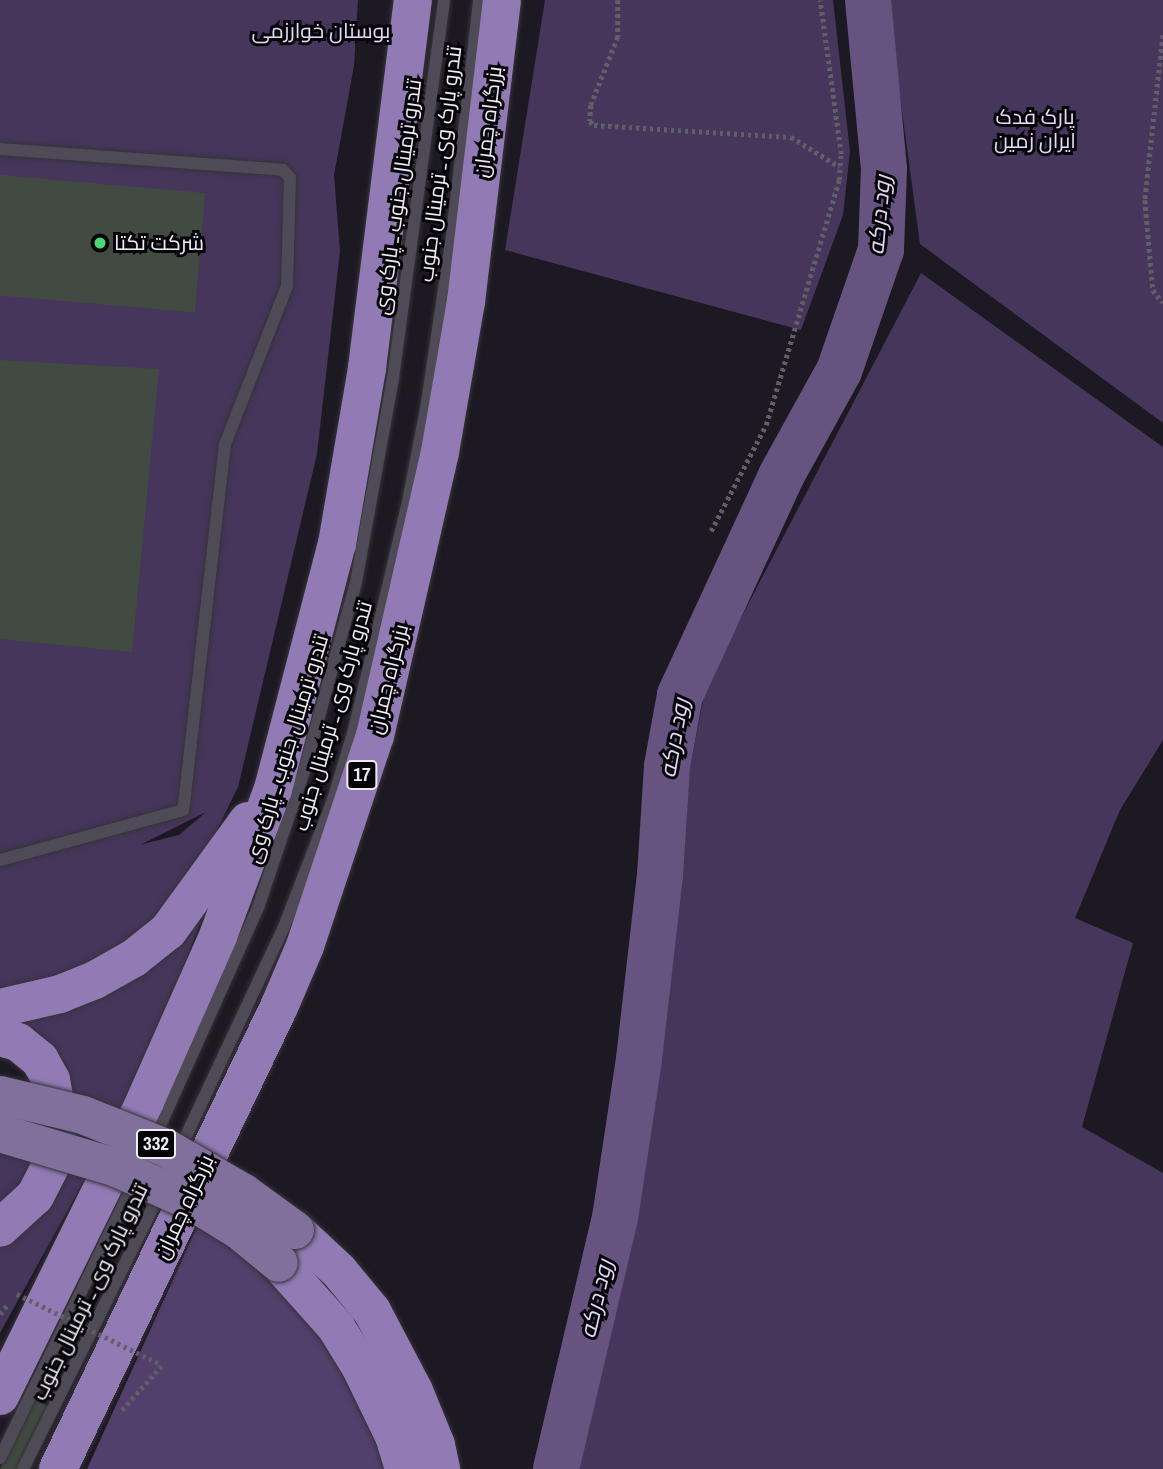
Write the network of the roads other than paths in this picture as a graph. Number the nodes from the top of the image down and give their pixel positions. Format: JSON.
{"nodes":[{"id":1,"x":413,"y":0,"type":"edge"},
{"id":2,"x":444,"y":0,"type":"edge"},
{"id":3,"x":496,"y":8,"type":"edge"},
{"id":4,"x":0,"y":149,"type":"edge"},
{"id":5,"x":273,"y":789,"type":"junction"},
{"id":6,"x":0,"y":860,"type":"edge"},
{"id":7,"x":0,"y":1008,"type":"edge"},
{"id":8,"x":0,"y":1037,"type":"edge"},
{"id":9,"x":0,"y":1094,"type":"edge"},
{"id":10,"x":0,"y":1133,"type":"edge"},
{"id":11,"x":0,"y":1228,"type":"edge"},
{"id":12,"x":287,"y":1246,"type":"junction"},
{"id":13,"x":0,"y":1396,"type":"edge"},
{"id":14,"x":0,"y":1458,"type":"edge"},
{"id":15,"x":23,"y":1469,"type":"edge"},
{"id":16,"x":58,"y":1469,"type":"edge"},
{"id":17,"x":404,"y":1469,"type":"edge"},
{"id":18,"x":441,"y":1469,"type":"edge"}],
"edges":[{"from":1,"to":5,"type":"highway"},
{"from":2,"to":14,"type":"lane","name":"تندرو ترمینال جنوب ـ پارک وی"},
{"from":3,"to":15,"type":"lane","name":"تندرو پارک وی ـ ترمینال جنوب"},
{"from":3,"to":16,"type":"highway","name":"بزرگراه چمران","number":"17"},
{"from":4,"to":6,"type":"lane"},
{"from":5,"to":7,"type":"highway"},
{"from":5,"to":13,"type":"highway"},
{"from":8,"to":11,"type":"highway"},
{"from":9,"to":12,"type":"main road","number":"332","bridge":true},
{"from":10,"to":12,"type":"main road","number":"332","bridge":true},
{"from":12,"to":17,"type":"highway"},
{"from":12,"to":18,"type":"highway"}]}
